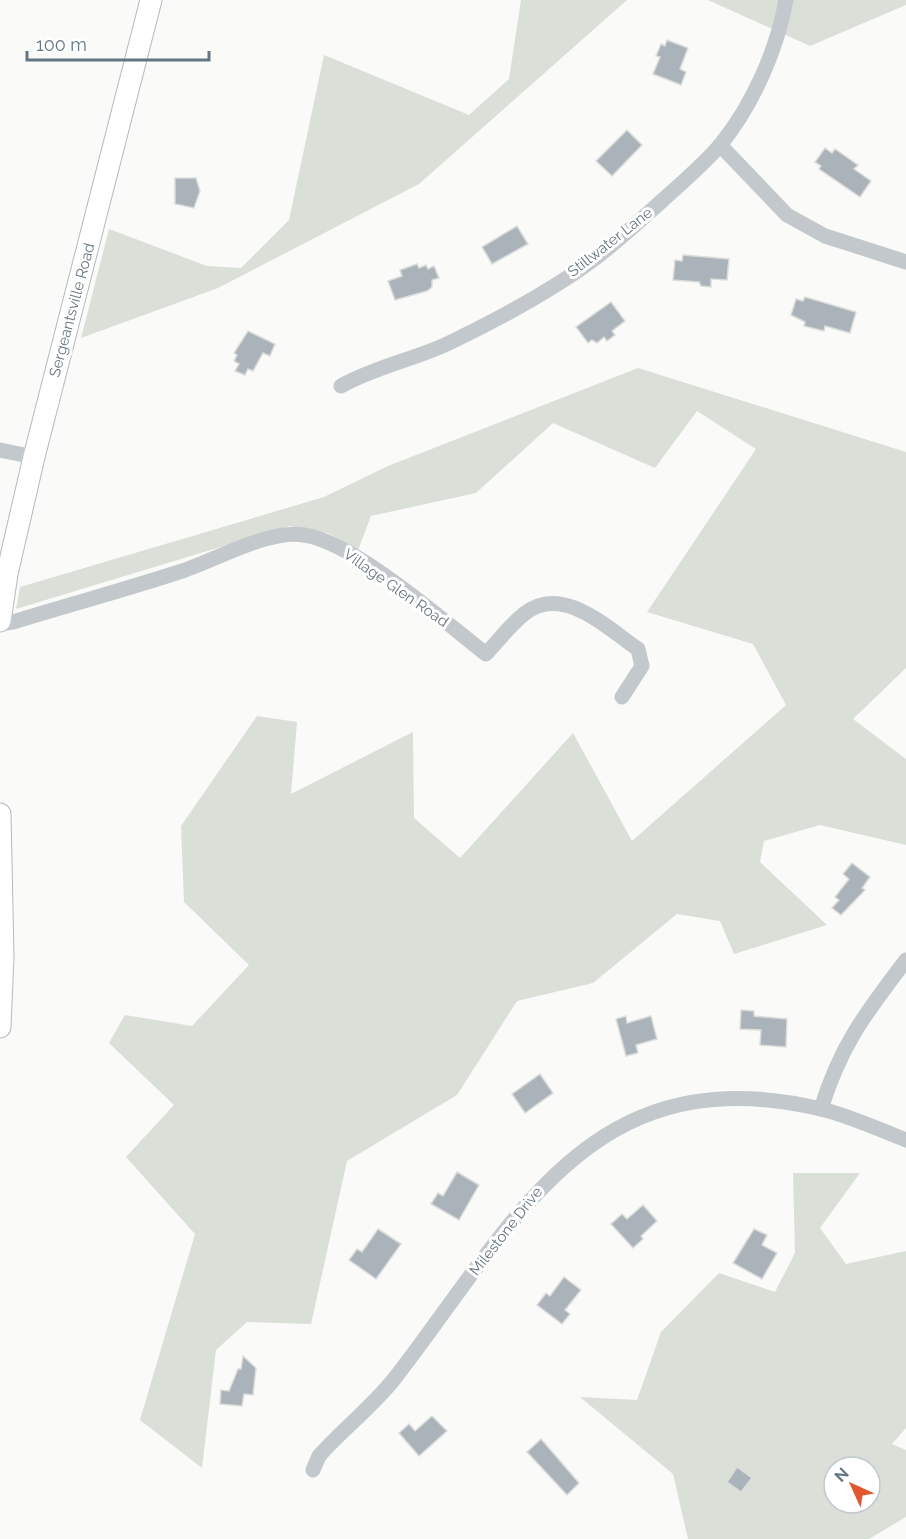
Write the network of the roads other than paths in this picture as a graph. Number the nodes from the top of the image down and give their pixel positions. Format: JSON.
{"nodes":[{"id":1,"x":152,"y":0,"type":"edge"},
{"id":2,"x":786,"y":0,"type":"edge"},
{"id":3,"x":720,"y":145,"type":"junction"},
{"id":4,"x":906,"y":262,"type":"edge"},
{"id":5,"x":341,"y":386,"type":"dead end"},
{"id":6,"x":0,"y":450,"type":"edge"},
{"id":7,"x":34,"y":457,"type":"junction"},
{"id":8,"x":0,"y":622,"type":"edge"},
{"id":9,"x":622,"y":697,"type":"dead end"},
{"id":10,"x":0,"y":814,"type":"edge"},
{"id":11,"x":906,"y":960,"type":"edge"},
{"id":12,"x":0,"y":1027,"type":"edge"},
{"id":13,"x":821,"y":1109,"type":"junction"},
{"id":14,"x":906,"y":1140,"type":"edge"},
{"id":15,"x":313,"y":1470,"type":"dead end"}],
"edges":[{"from":1,"to":7,"type":"main road","name":"Sergeantsville Road"},
{"from":2,"to":3,"type":"street","name":"Stillwater Lane"},
{"from":3,"to":4,"type":"street"},
{"from":3,"to":5,"type":"street","name":"Stillwater Lane"},
{"from":6,"to":7,"type":"street"},
{"from":7,"to":8,"type":"main road","name":"Sergeantsville Road"},
{"from":8,"to":9,"type":"street","name":"Village Glen Road"},
{"from":10,"to":12,"type":"main road"},
{"from":11,"to":13,"type":"street"},
{"from":13,"to":14,"type":"street","name":"Milestone Drive"},
{"from":13,"to":15,"type":"street","name":"Milestone Drive"}]}
